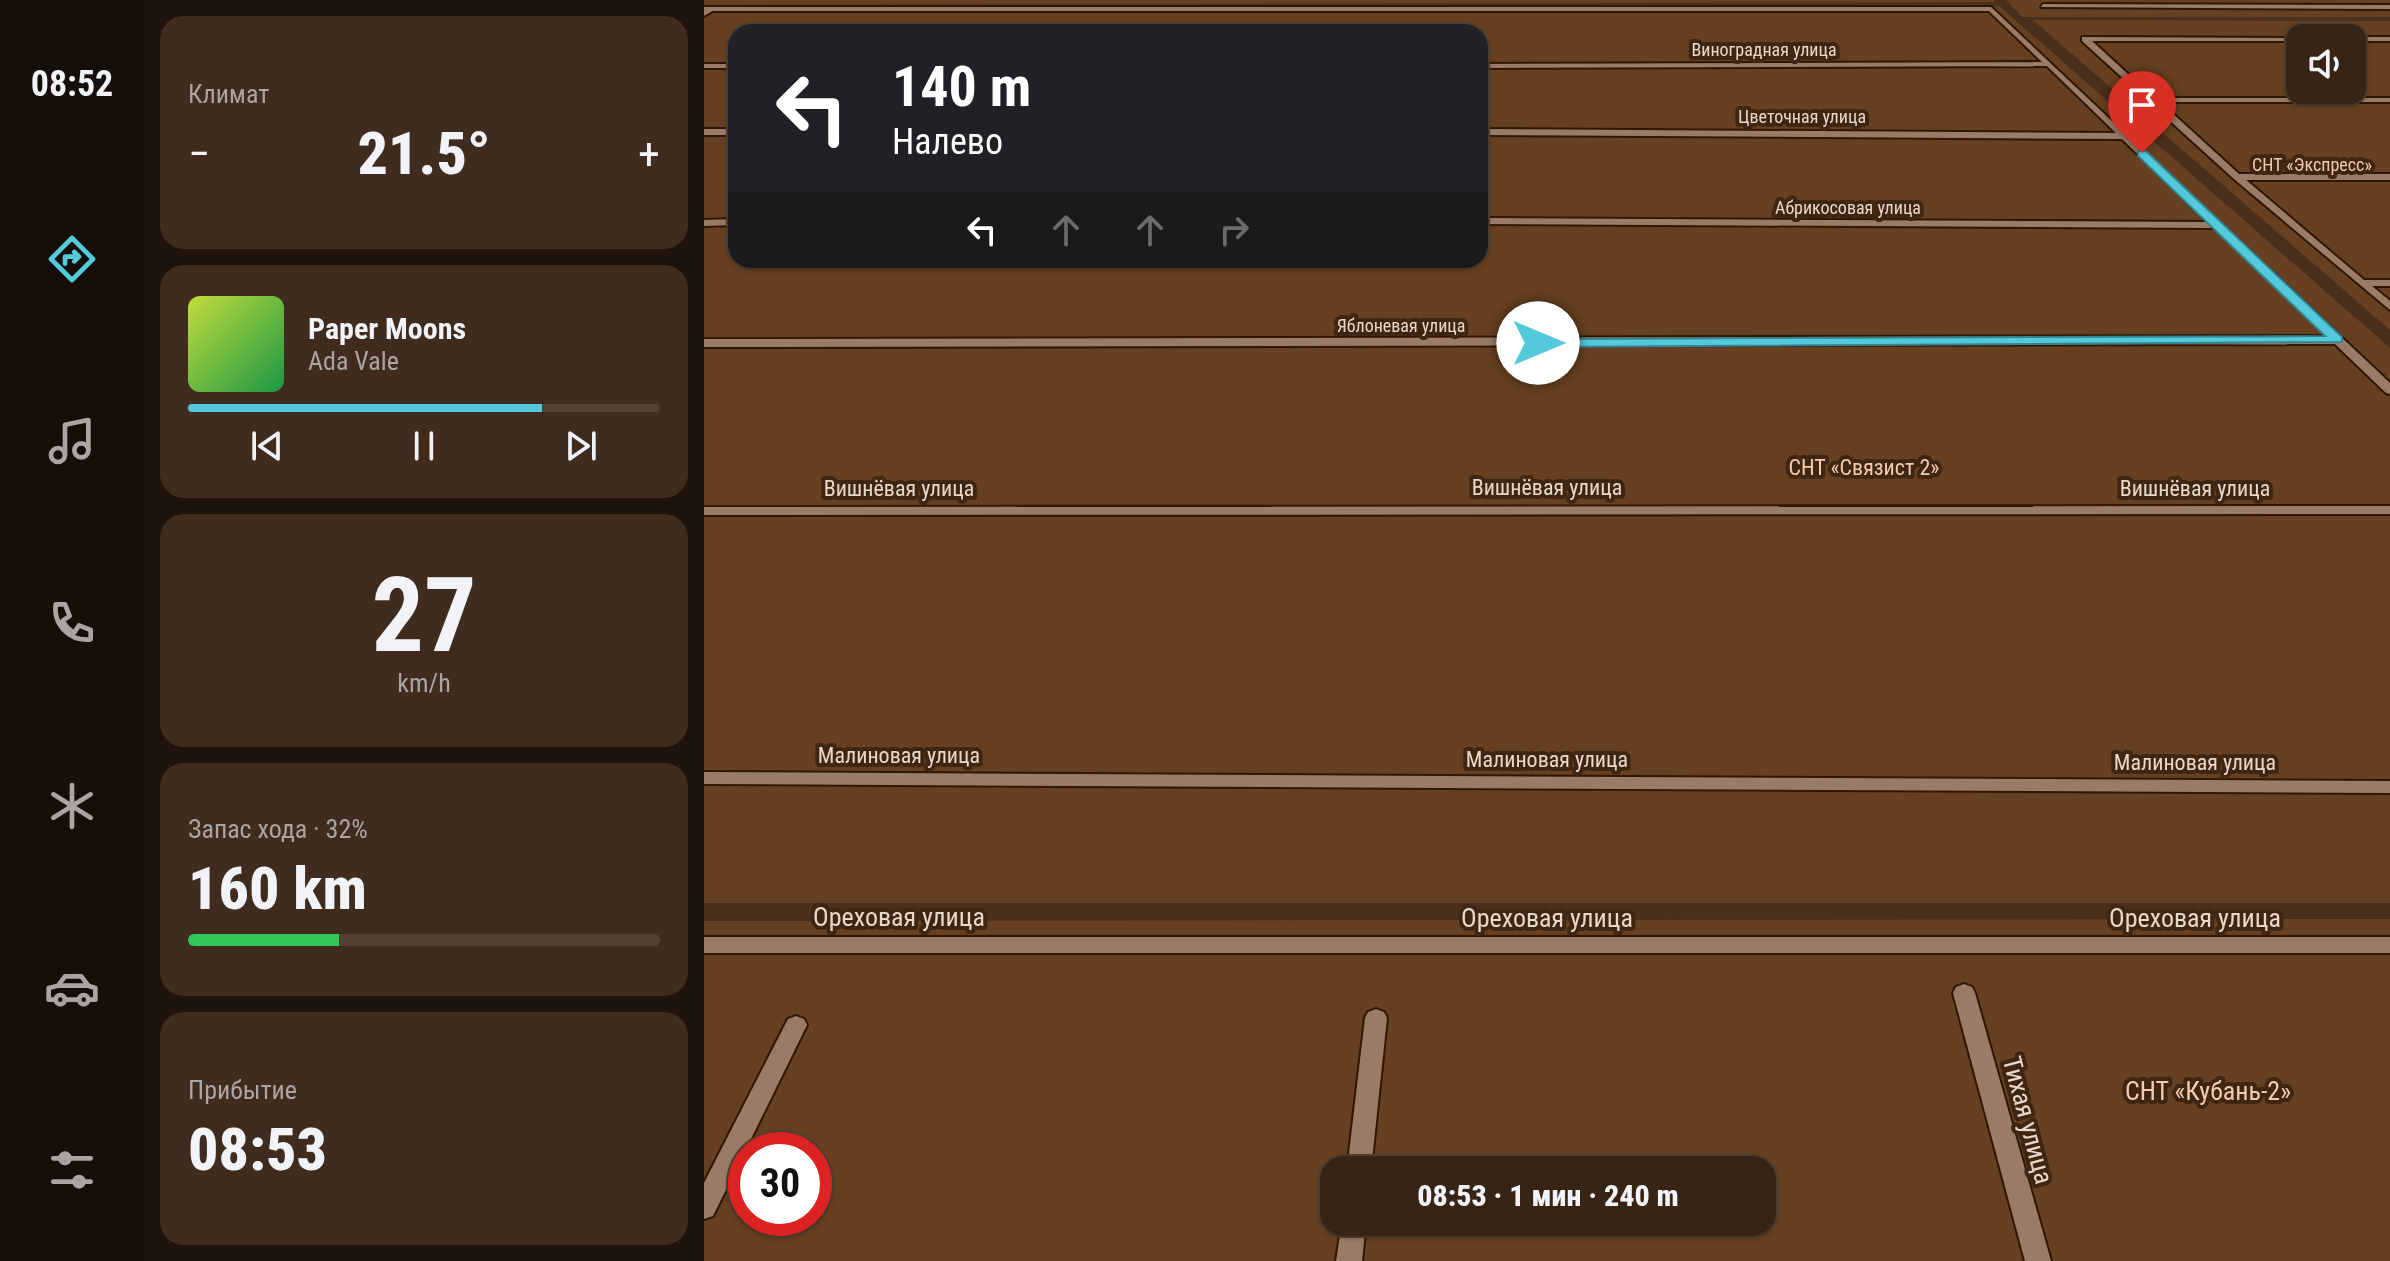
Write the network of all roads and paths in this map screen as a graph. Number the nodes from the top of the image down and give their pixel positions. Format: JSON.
{"nodes":[{"id":1,"x":1242,"y":0,"type":"edge"},
{"id":2,"x":2043,"y":6,"type":"dead end"},
{"id":3,"x":2390,"y":7,"type":"edge"},
{"id":4,"x":1236,"y":9,"type":"junction"},
{"id":5,"x":707,"y":11,"type":"edge"},
{"id":6,"x":2286,"y":39,"type":"edge"},
{"id":7,"x":2366,"y":39,"type":"edge"},
{"id":8,"x":2390,"y":39,"type":"edge"},
{"id":9,"x":2048,"y":64,"type":"junction"},
{"id":10,"x":704,"y":66,"type":"edge"},
{"id":11,"x":728,"y":66,"type":"edge"},
{"id":12,"x":1488,"y":66,"type":"edge"},
{"id":13,"x":2150,"y":100,"type":"junction"},
{"id":14,"x":2390,"y":100,"type":"edge"},
{"id":15,"x":704,"y":132,"type":"edge"},
{"id":16,"x":728,"y":132,"type":"edge"},
{"id":17,"x":1488,"y":132,"type":"edge"},
{"id":18,"x":2123,"y":136,"type":"junction"},
{"id":19,"x":2237,"y":177,"type":"junction"},
{"id":20,"x":2390,"y":177,"type":"edge"},
{"id":21,"x":1488,"y":221,"type":"edge"},
{"id":22,"x":728,"y":222,"type":"edge"},
{"id":23,"x":704,"y":223,"type":"edge"},
{"id":24,"x":2216,"y":225,"type":"junction"},
{"id":25,"x":2361,"y":283,"type":"junction"},
{"id":26,"x":2390,"y":283,"type":"edge"},
{"id":27,"x":2390,"y":307,"type":"edge"},
{"id":28,"x":2337,"y":340,"type":"junction"},
{"id":29,"x":704,"y":343,"type":"edge"},
{"id":30,"x":2390,"y":390,"type":"edge"},
{"id":31,"x":2390,"y":510,"type":"edge"},
{"id":32,"x":704,"y":511,"type":"edge"},
{"id":33,"x":704,"y":778,"type":"edge"},
{"id":34,"x":2390,"y":787,"type":"edge"},
{"id":35,"x":704,"y":945,"type":"edge"},
{"id":36,"x":2390,"y":945,"type":"edge"},
{"id":37,"x":1964,"y":993,"type":"dead end"},
{"id":38,"x":1376,"y":1018,"type":"dead end"},
{"id":39,"x":796,"y":1025,"type":"dead end"},
{"id":40,"x":1361,"y":1156,"type":"edge"},
{"id":41,"x":704,"y":1208,"type":"edge"},
{"id":42,"x":1352,"y":1236,"type":"edge"},
{"id":43,"x":1349,"y":1261,"type":"edge"},
{"id":44,"x":2038,"y":1261,"type":"edge"}],
"edges":[{"from":1,"to":4,"type":"street"},
{"from":2,"to":3,"type":"street"},
{"from":4,"to":5,"type":"street"},
{"from":4,"to":9,"type":"street"},
{"from":6,"to":13,"type":"street"},
{"from":7,"to":8,"type":"street"},
{"from":9,"to":12,"type":"street","name":"Виноградная улица"},
{"from":9,"to":18,"type":"street"},
{"from":10,"to":11,"type":"street"},
{"from":13,"to":14,"type":"street"},
{"from":13,"to":19,"type":"street"},
{"from":15,"to":16,"type":"street"},
{"from":17,"to":18,"type":"street","name":"Цветочная улица"},
{"from":18,"to":24,"type":"street"},
{"from":19,"to":20,"type":"street"},
{"from":19,"to":25,"type":"street"},
{"from":21,"to":24,"type":"street","name":"Абрикосовая улица"},
{"from":22,"to":23,"type":"street"},
{"from":24,"to":28,"type":"street"},
{"from":25,"to":26,"type":"street"},
{"from":25,"to":27,"type":"street"},
{"from":28,"to":29,"type":"street","name":"Яблоневая улица"},
{"from":28,"to":30,"type":"street"},
{"from":31,"to":32,"type":"street","name":"Вишнёвая улица"},
{"from":33,"to":34,"type":"street","name":"Малиновая улица"},
{"from":35,"to":36,"type":"street","name":"Ореховая улица"},
{"from":37,"to":44,"type":"street","name":"Тихая улица"},
{"from":38,"to":40,"type":"street"},
{"from":39,"to":41,"type":"street"},
{"from":42,"to":43,"type":"street"}]}
